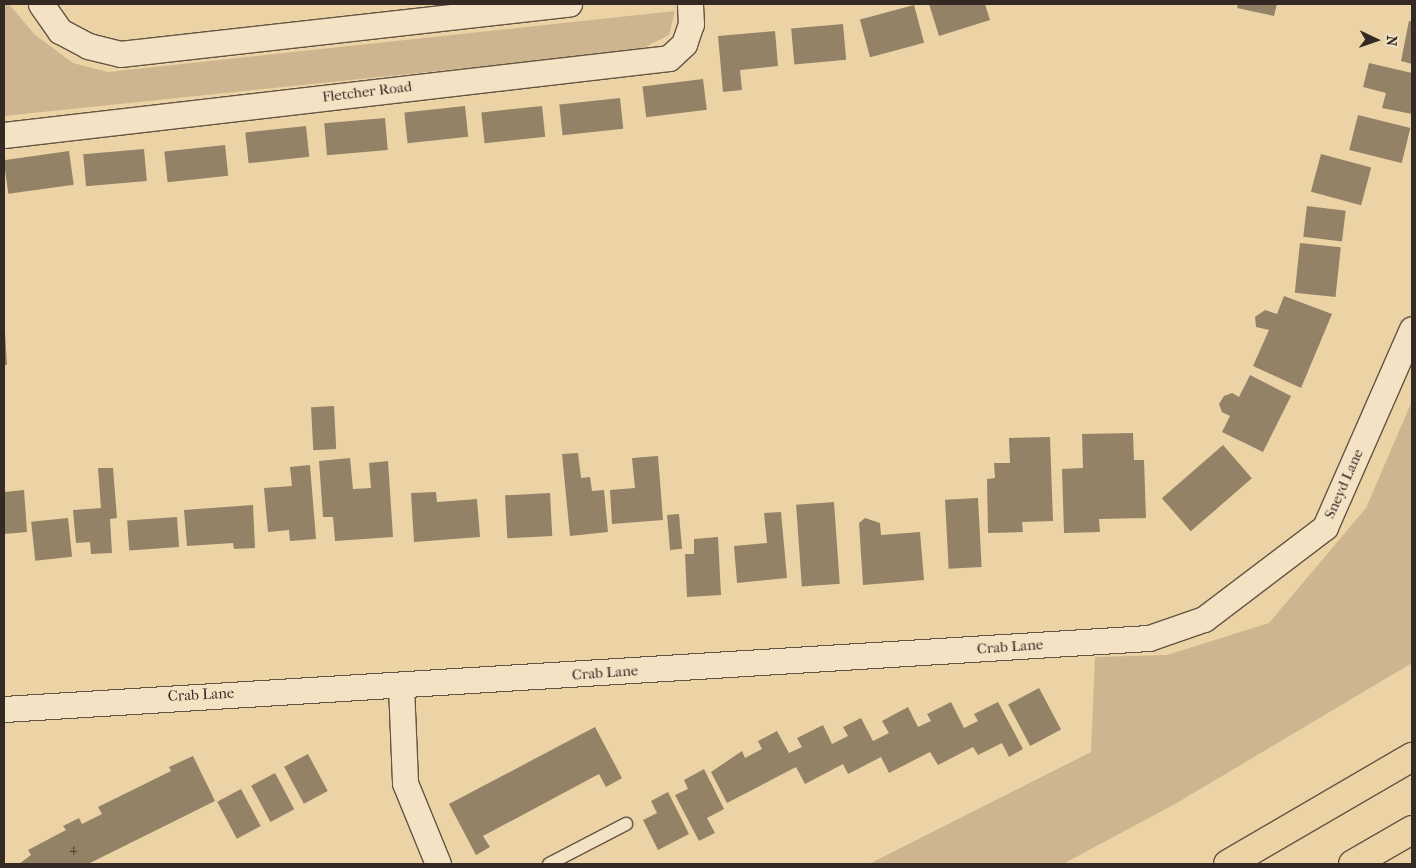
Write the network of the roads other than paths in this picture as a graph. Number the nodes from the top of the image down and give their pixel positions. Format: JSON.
{"nodes":[{"id":1,"x":41,"y":4,"type":"edge"},
{"id":2,"x":569,"y":4,"type":"edge"},
{"id":3,"x":690,"y":4,"type":"edge"},
{"id":4,"x":4,"y":135,"type":"edge"},
{"id":5,"x":1412,"y":329,"type":"edge"},
{"id":6,"x":1204,"y":618,"type":"joint"},
{"id":7,"x":401,"y":686,"type":"junction"},
{"id":8,"x":4,"y":709,"type":"edge"},
{"id":9,"x":1412,"y":757,"type":"edge"},
{"id":10,"x":626,"y":824,"type":"dead end"},
{"id":11,"x":1412,"y":830,"type":"edge"},
{"id":12,"x":438,"y":864,"type":"edge"},
{"id":13,"x":549,"y":864,"type":"edge"},
{"id":14,"x":1228,"y":864,"type":"edge"},
{"id":15,"x":1353,"y":864,"type":"edge"}],
"edges":[{"from":1,"to":2,"type":"street"},
{"from":3,"to":4,"type":"street","name":"Fletcher Road"},
{"from":5,"to":6,"type":"street","name":"Sneyd Lane"},
{"from":6,"to":7,"type":"street","name":"Crab Lane"},
{"from":7,"to":8,"type":"street","name":"Crab Lane"},
{"from":7,"to":12,"type":"street"},
{"from":9,"to":14,"type":"highway"},
{"from":10,"to":13,"type":"lane"},
{"from":11,"to":15,"type":"highway"}]}
